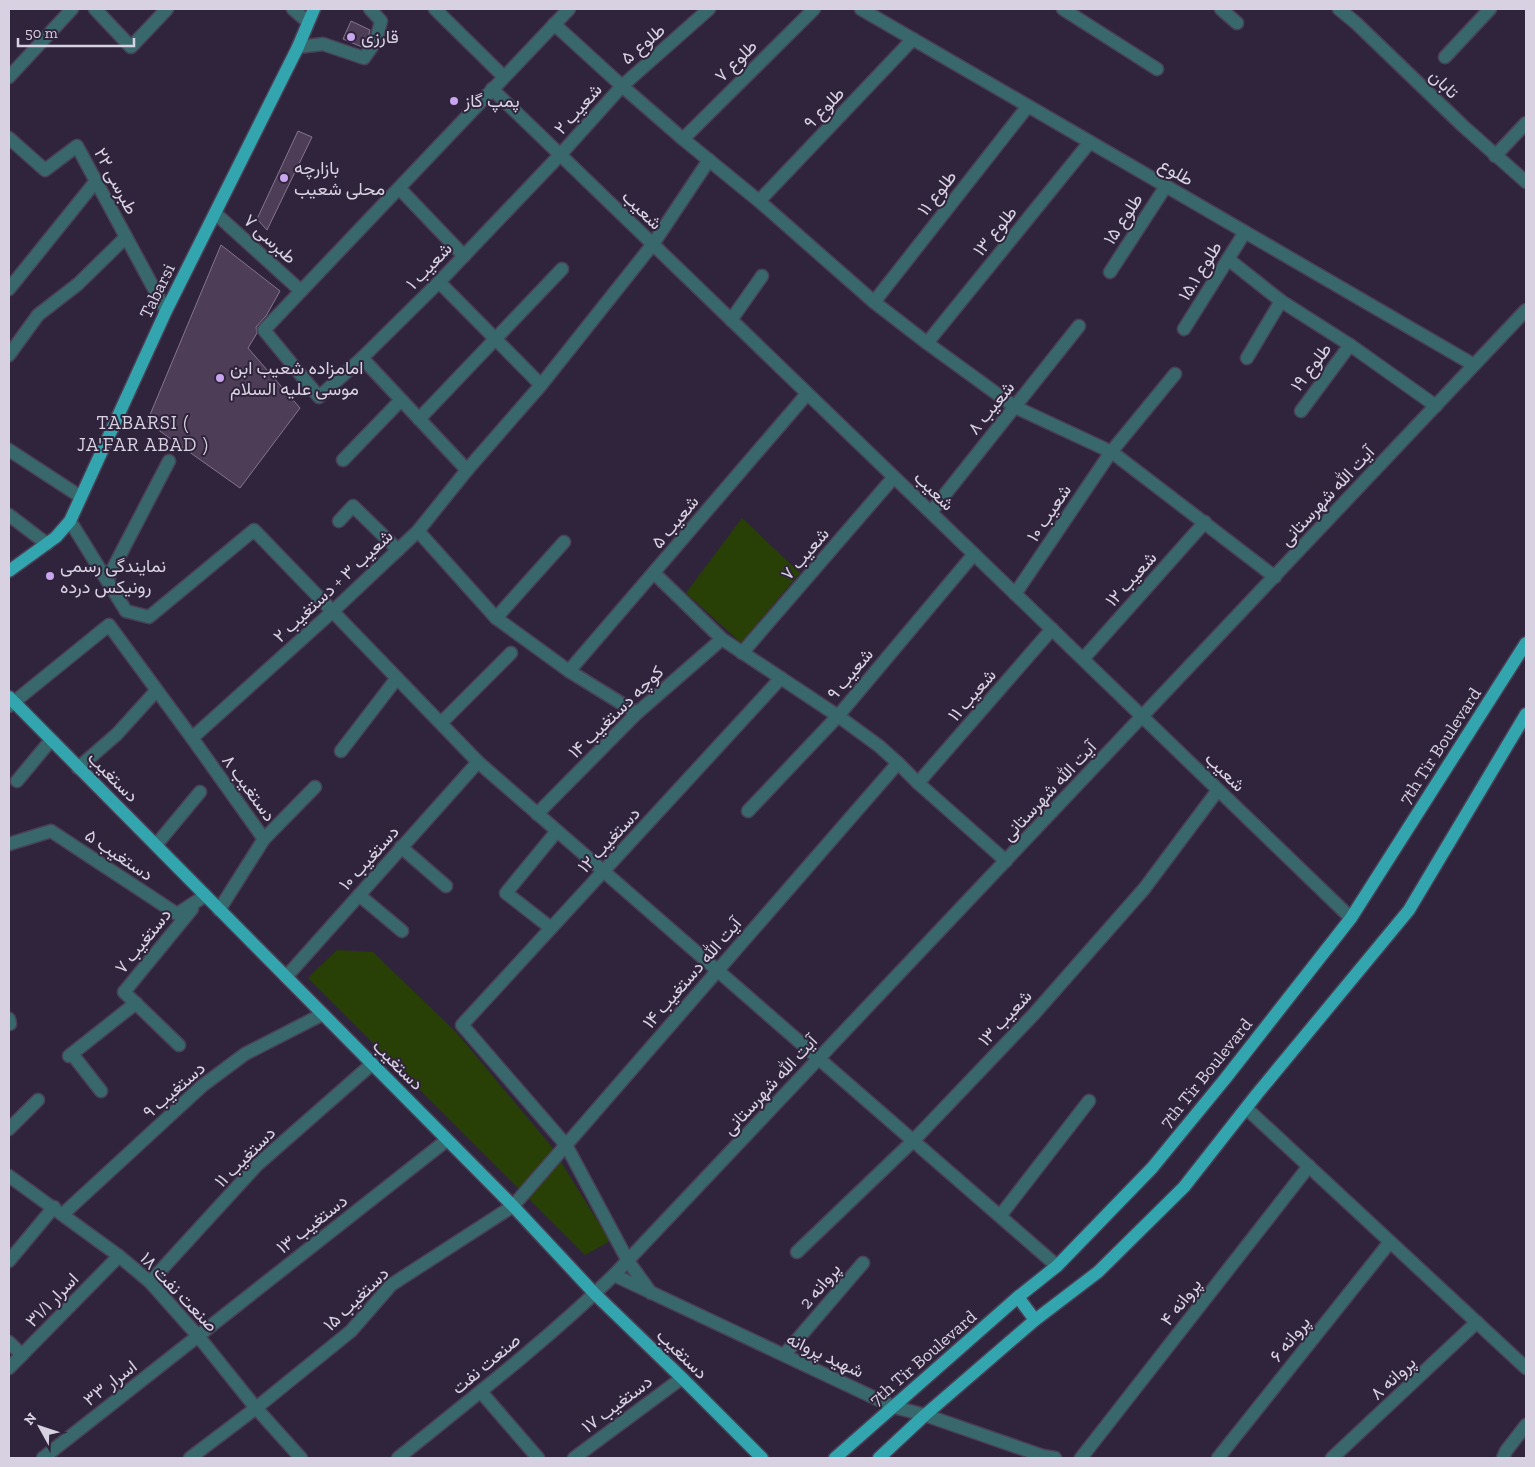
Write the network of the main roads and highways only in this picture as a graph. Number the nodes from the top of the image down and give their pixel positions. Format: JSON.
{"nodes":[{"id":1,"x":314,"y":9,"type":"edge"},
{"id":2,"x":9,"y":571,"type":"edge"},
{"id":3,"x":1526,"y":643,"type":"edge"},
{"id":4,"x":10,"y":701,"type":"edge"},
{"id":5,"x":1526,"y":714,"type":"edge"},
{"id":6,"x":1018,"y":1297,"type":"junction"},
{"id":7,"x":1035,"y":1320,"type":"junction"},
{"id":8,"x":756,"y":1456,"type":"edge"},
{"id":9,"x":835,"y":1458,"type":"edge"},
{"id":10,"x":880,"y":1458,"type":"edge"}],
"edges":[{"from":1,"to":2,"type":"main road","name":"Tabarsi"},
{"from":3,"to":6,"type":"main road","name":"7th Tir Boulevard"},
{"from":4,"to":8,"type":"main road","name":"دستغیب"},
{"from":5,"to":7,"type":"main road"},
{"from":6,"to":7,"type":"main road"},
{"from":6,"to":9,"type":"main road","name":"7th Tir Boulevard"},
{"from":7,"to":10,"type":"main road"}]}
